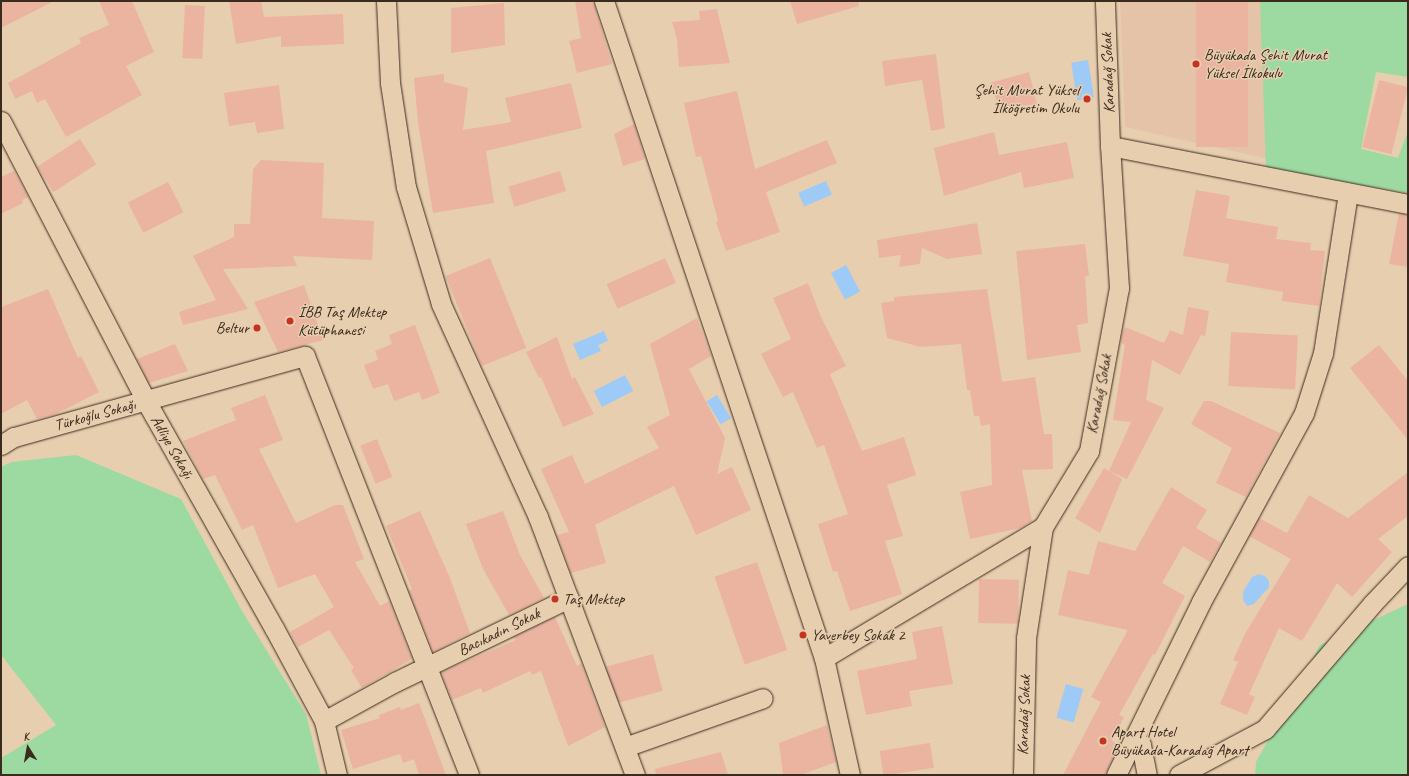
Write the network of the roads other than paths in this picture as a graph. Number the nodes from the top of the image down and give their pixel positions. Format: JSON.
{"nodes":[{"id":1,"x":386,"y":1,"type":"edge"},
{"id":2,"x":604,"y":1,"type":"edge"},
{"id":3,"x":1105,"y":1,"type":"edge"},
{"id":4,"x":1,"y":121,"type":"edge"},
{"id":5,"x":1110,"y":146,"type":"junction"},
{"id":6,"x":1348,"y":193,"type":"junction"},
{"id":7,"x":1408,"y":204,"type":"edge"},
{"id":8,"x":146,"y":401,"type":"junction"},
{"id":9,"x":1,"y":445,"type":"edge"},
{"id":10,"x":1043,"y":527,"type":"junction"},
{"id":11,"x":1408,"y":566,"type":"edge"},
{"id":12,"x":569,"y":598,"type":"junction"},
{"id":13,"x":824,"y":658,"type":"junction"},
{"id":14,"x":428,"y":667,"type":"junction"},
{"id":15,"x":762,"y":698,"type":"dead end"},
{"id":16,"x":324,"y":721,"type":"junction"},
{"id":17,"x":1136,"y":739,"type":"junction"},
{"id":18,"x":625,"y":747,"type":"junction"},
{"id":19,"x":337,"y":775,"type":"edge"},
{"id":20,"x":469,"y":775,"type":"edge"},
{"id":21,"x":635,"y":775,"type":"edge"},
{"id":22,"x":850,"y":775,"type":"edge"},
{"id":23,"x":1023,"y":775,"type":"edge"},
{"id":24,"x":1116,"y":775,"type":"edge"},
{"id":25,"x":1147,"y":775,"type":"edge"},
{"id":26,"x":1179,"y":775,"type":"edge"}],
"edges":[{"from":1,"to":12,"type":"street"},
{"from":2,"to":13,"type":"street"},
{"from":3,"to":5,"type":"street","name":"Karadağ Sokak"},
{"from":4,"to":8,"type":"street","name":"Adliye Sokağı"},
{"from":5,"to":6,"type":"street"},
{"from":5,"to":10,"type":"street","name":"Karadağ Sokak"},
{"from":6,"to":7,"type":"street"},
{"from":6,"to":17,"type":"street"},
{"from":8,"to":9,"type":"street","name":"Türkoğlu Sokağı"},
{"from":8,"to":14,"type":"street","name":"Türkoğlu Sokağı"},
{"from":8,"to":16,"type":"street","name":"Adliye Sokağı"},
{"from":10,"to":13,"type":"street"},
{"from":10,"to":23,"type":"street","name":"Karadağ Sokak"},
{"from":11,"to":26,"type":"street"},
{"from":12,"to":14,"type":"street","name":"Bacıkadın Sokak"},
{"from":12,"to":18,"type":"street"},
{"from":13,"to":22,"type":"street"},
{"from":14,"to":16,"type":"street","name":"Bacıkadın Sokak"},
{"from":14,"to":20,"type":"street"},
{"from":15,"to":18,"type":"street"},
{"from":16,"to":19,"type":"street","name":"Adliye Sokağı"},
{"from":17,"to":24,"type":"street"},
{"from":17,"to":25,"type":"street"},
{"from":18,"to":21,"type":"street"}]}
